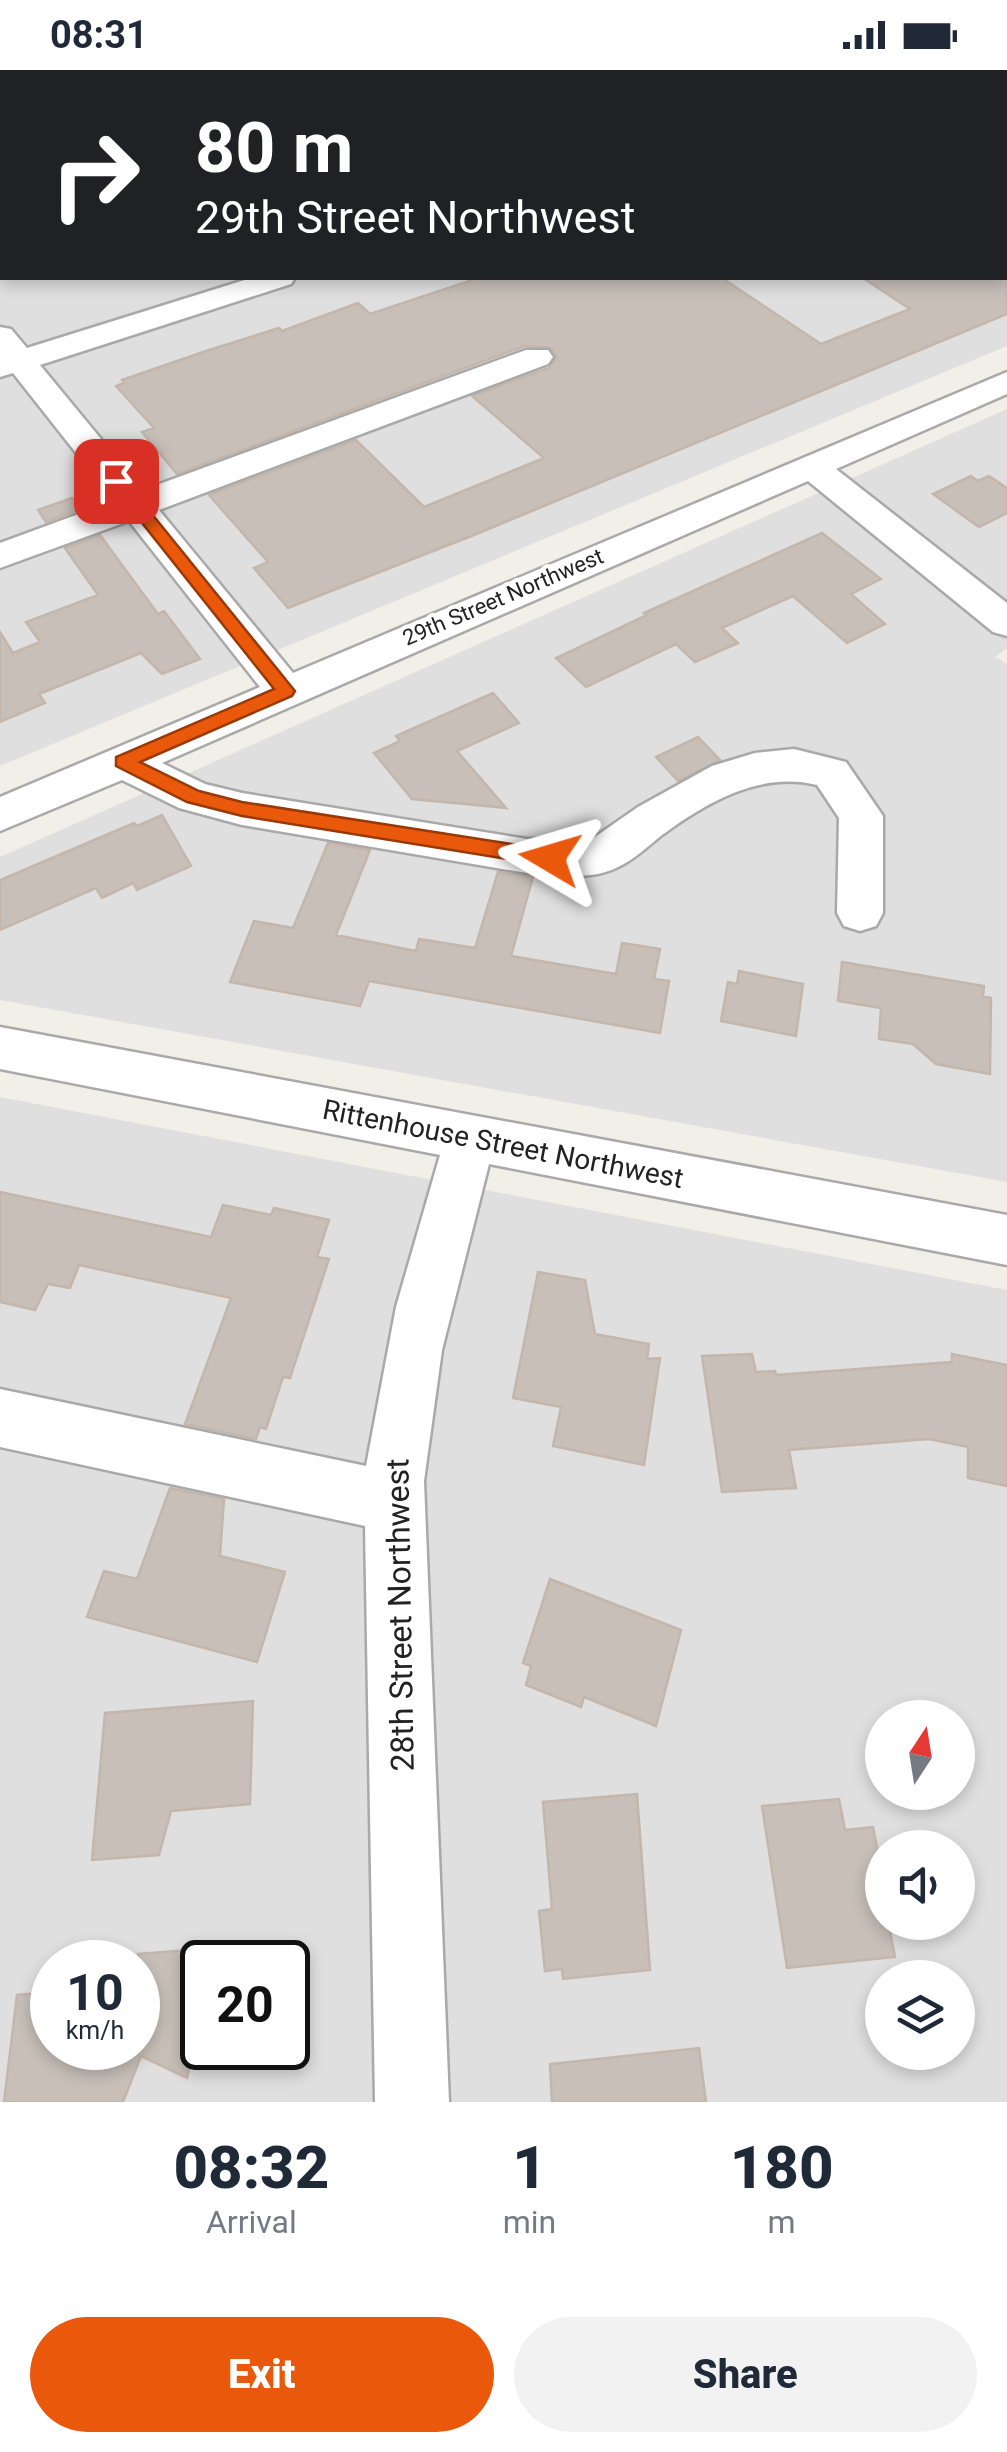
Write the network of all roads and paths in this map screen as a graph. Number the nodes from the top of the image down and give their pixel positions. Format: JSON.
{"nodes":[{"id":1,"x":273,"y":280,"type":"edge"},
{"id":2,"x":7,"y":354,"type":"edge"},
{"id":3,"x":537,"y":357,"type":"dead end"},
{"id":4,"x":1007,"y":382,"type":"edge"},
{"id":5,"x":810,"y":466,"type":"junction"},
{"id":6,"x":138,"y":507,"type":"junction"},
{"id":7,"x":0,"y":556,"type":"edge"},
{"id":8,"x":1007,"y":623,"type":"edge"},
{"id":9,"x":286,"y":691,"type":"junction"},
{"id":10,"x":123,"y":762,"type":"junction"},
{"id":11,"x":0,"y":815,"type":"edge"},
{"id":12,"x":860,"y":912,"type":"dead end"},
{"id":13,"x":0,"y":1048,"type":"edge"},
{"id":14,"x":470,"y":1138,"type":"junction"},
{"id":15,"x":1007,"y":1240,"type":"edge"},
{"id":16,"x":0,"y":1418,"type":"edge"},
{"id":17,"x":395,"y":1502,"type":"junction"},
{"id":18,"x":412,"y":2102,"type":"edge"}],
"edges":[{"from":1,"to":2,"type":"street"},
{"from":2,"to":6,"type":"street"},
{"from":3,"to":6,"type":"street"},
{"from":4,"to":5,"type":"street","name":"29th Street Northwest"},
{"from":5,"to":8,"type":"street"},
{"from":5,"to":9,"type":"street","name":"29th Street Northwest"},
{"from":6,"to":7,"type":"street"},
{"from":6,"to":9,"type":"street"},
{"from":9,"to":10,"type":"street","name":"29th Street Northwest"},
{"from":10,"to":11,"type":"street","name":"29th Street Northwest"},
{"from":10,"to":12,"type":"street"},
{"from":13,"to":14,"type":"street","name":"Rittenhouse Street Northwest"},
{"from":14,"to":15,"type":"street","name":"Rittenhouse Street Northwest"},
{"from":14,"to":17,"type":"street","name":"28th Street Northwest"},
{"from":16,"to":17,"type":"street"},
{"from":17,"to":18,"type":"street","name":"28th Street Northwest"}]}
